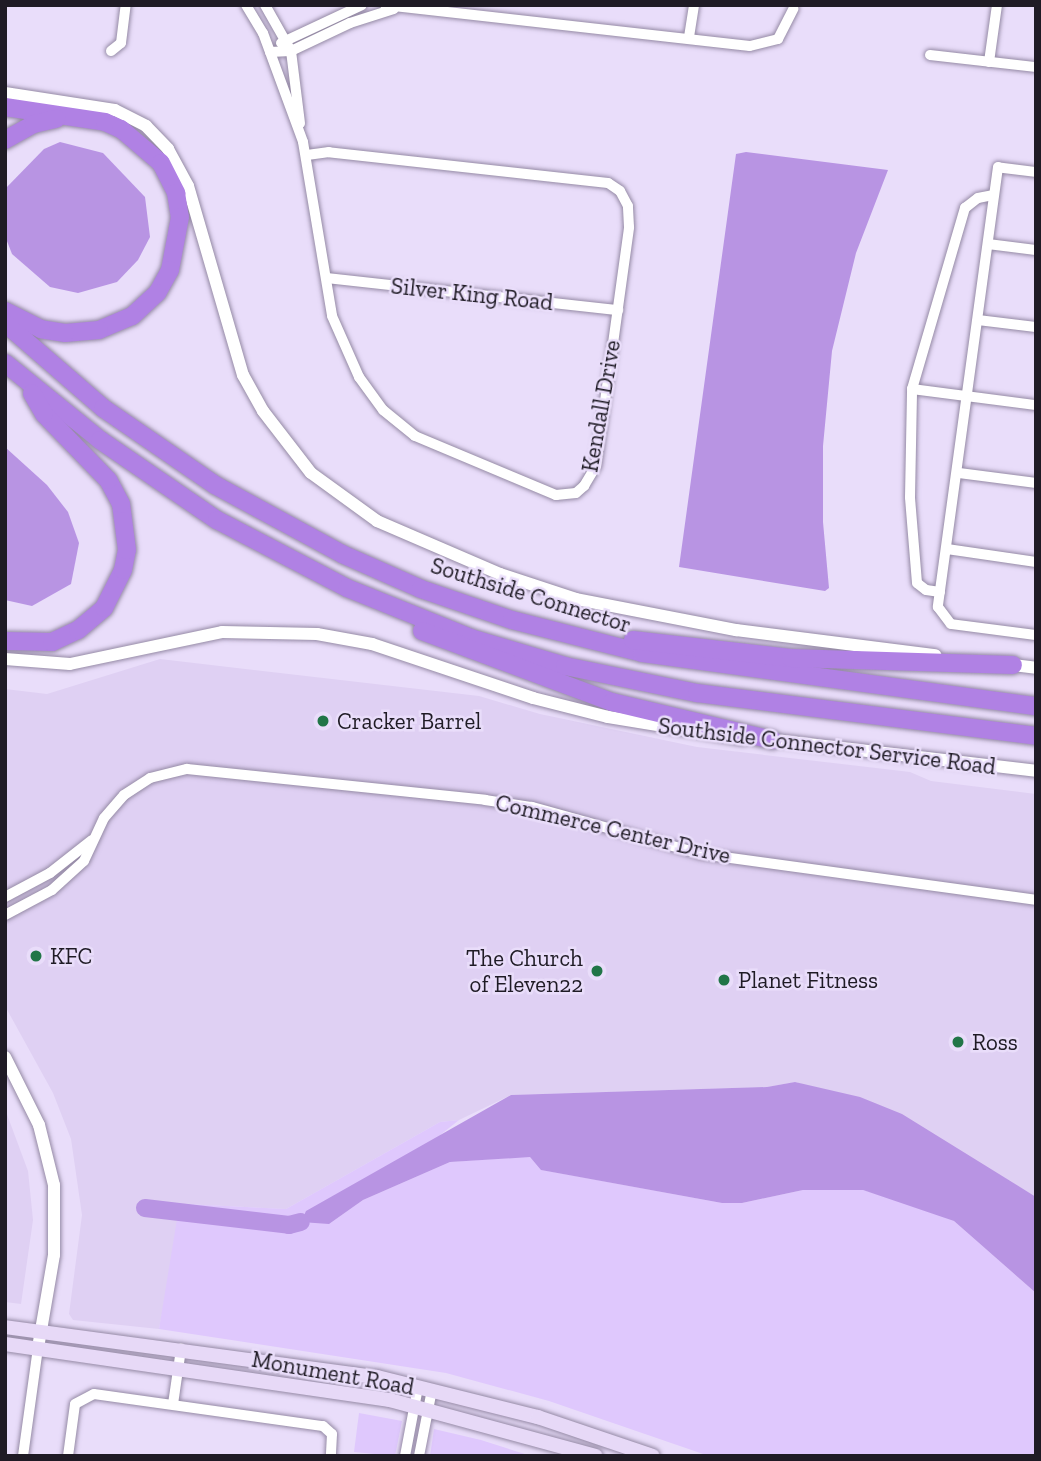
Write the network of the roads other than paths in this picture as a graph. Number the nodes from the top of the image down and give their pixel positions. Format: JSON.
{"nodes":[{"id":1,"x":126,"y":5,"type":"edge"},
{"id":2,"x":246,"y":5,"type":"edge"},
{"id":3,"x":265,"y":5,"type":"edge"},
{"id":4,"x":362,"y":5,"type":"edge"},
{"id":5,"x":384,"y":5,"type":"edge"},
{"id":6,"x":694,"y":5,"type":"edge"},
{"id":7,"x":998,"y":5,"type":"edge"},
{"id":8,"x":399,"y":7,"type":"junction"},
{"id":9,"x":793,"y":9,"type":"dead end"},
{"id":10,"x":689,"y":37,"type":"junction"},
{"id":11,"x":284,"y":39,"type":"junction"},
{"id":12,"x":111,"y":51,"type":"dead end"},
{"id":13,"x":291,"y":51,"type":"junction"},
{"id":14,"x":270,"y":52,"type":"junction"},
{"id":15,"x":930,"y":55,"type":"dead end"},
{"id":16,"x":989,"y":62,"type":"junction"},
{"id":17,"x":1036,"y":67,"type":"edge"},
{"id":18,"x":5,"y":93,"type":"edge"},
{"id":19,"x":5,"y":107,"type":"edge"},
{"id":20,"x":80,"y":117,"type":"junction"},
{"id":21,"x":301,"y":137,"type":"junction"},
{"id":22,"x":5,"y":140,"type":"edge"},
{"id":23,"x":307,"y":155,"type":"junction"},
{"id":24,"x":1036,"y":172,"type":"edge"},
{"id":25,"x":994,"y":195,"type":"junction"},
{"id":26,"x":988,"y":244,"type":"junction"},
{"id":27,"x":1036,"y":250,"type":"edge"},
{"id":28,"x":327,"y":278,"type":"junction"},
{"id":29,"x":618,"y":310,"type":"junction"},
{"id":30,"x":5,"y":311,"type":"edge"},
{"id":31,"x":978,"y":320,"type":"junction"},
{"id":32,"x":5,"y":323,"type":"edge"},
{"id":33,"x":1036,"y":327,"type":"edge"},
{"id":34,"x":5,"y":363,"type":"edge"},
{"id":35,"x":27,"y":384,"type":"junction"},
{"id":36,"x":912,"y":389,"type":"junction"},
{"id":37,"x":968,"y":396,"type":"junction"},
{"id":38,"x":1036,"y":405,"type":"edge"},
{"id":39,"x":959,"y":473,"type":"junction"},
{"id":40,"x":1036,"y":484,"type":"edge"},
{"id":41,"x":947,"y":548,"type":"junction"},
{"id":42,"x":1036,"y":562,"type":"edge"},
{"id":43,"x":381,"y":571,"type":"junction"},
{"id":44,"x":346,"y":588,"type":"junction"},
{"id":45,"x":940,"y":592,"type":"junction"},
{"id":46,"x":1036,"y":635,"type":"edge"},
{"id":47,"x":5,"y":641,"type":"edge"},
{"id":48,"x":5,"y":659,"type":"edge"},
{"id":49,"x":1013,"y":665,"type":"junction"},
{"id":50,"x":1036,"y":668,"type":"edge"},
{"id":51,"x":1036,"y":706,"type":"edge"},
{"id":52,"x":1036,"y":736,"type":"edge"},
{"id":53,"x":773,"y":740,"type":"junction"},
{"id":54,"x":1036,"y":771,"type":"edge"},
{"id":55,"x":92,"y":840,"type":"junction"},
{"id":56,"x":5,"y":897,"type":"edge"},
{"id":57,"x":1036,"y":900,"type":"edge"},
{"id":58,"x":5,"y":915,"type":"edge"},
{"id":59,"x":5,"y":1057,"type":"edge"},
{"id":60,"x":5,"y":1327,"type":"edge"},
{"id":61,"x":43,"y":1331,"type":"junction"},
{"id":62,"x":5,"y":1344,"type":"edge"},
{"id":63,"x":38,"y":1348,"type":"junction"},
{"id":64,"x":181,"y":1349,"type":"junction"},
{"id":65,"x":178,"y":1367,"type":"junction"},
{"id":66,"x":425,"y":1388,"type":"junction"},
{"id":67,"x":173,"y":1404,"type":"junction"},
{"id":68,"x":421,"y":1407,"type":"junction"},
{"id":69,"x":598,"y":1436,"type":"junction"},
{"id":70,"x":405,"y":1454,"type":"edge"},
{"id":71,"x":419,"y":1455,"type":"edge"},
{"id":72,"x":592,"y":1455,"type":"edge"},
{"id":73,"x":23,"y":1456,"type":"edge"},
{"id":74,"x":68,"y":1456,"type":"edge"},
{"id":75,"x":331,"y":1456,"type":"edge"},
{"id":76,"x":653,"y":1456,"type":"edge"}],
"edges":[{"from":1,"to":12,"type":"street"},
{"from":2,"to":14,"type":"street","name":"Kendall Drive"},
{"from":3,"to":11,"type":"street","name":"Kendall Drive"},
{"from":4,"to":11,"type":"street"},
{"from":5,"to":8,"type":"street"},
{"from":6,"to":10,"type":"street"},
{"from":7,"to":16,"type":"street"},
{"from":8,"to":10,"type":"street"},
{"from":8,"to":13,"type":"street"},
{"from":9,"to":10,"type":"street"},
{"from":11,"to":13,"type":"street","name":"Kendall Drive"},
{"from":11,"to":14,"type":"street"},
{"from":13,"to":14,"type":"street"},
{"from":13,"to":21,"type":"street","name":"Kendall Drive"},
{"from":14,"to":21,"type":"street","name":"Kendall Drive"},
{"from":15,"to":16,"type":"street"},
{"from":16,"to":17,"type":"street"},
{"from":18,"to":49,"type":"street"},
{"from":19,"to":20,"type":"highway"},
{"from":20,"to":22,"type":"highway"},
{"from":20,"to":30,"type":"highway"},
{"from":21,"to":23,"type":"street","name":"Kendall Drive"},
{"from":23,"to":28,"type":"street","name":"Kendall Drive"},
{"from":23,"to":29,"type":"street","name":"Kendall Drive"},
{"from":24,"to":25,"type":"street"},
{"from":25,"to":26,"type":"street"},
{"from":25,"to":36,"type":"street"},
{"from":26,"to":27,"type":"street"},
{"from":26,"to":31,"type":"street"},
{"from":28,"to":29,"type":"street","name":"Silver King Road"},
{"from":28,"to":29,"type":"street","name":"Kendall Drive"},
{"from":31,"to":33,"type":"street"},
{"from":31,"to":37,"type":"street"},
{"from":32,"to":43,"type":"highway","name":"Southside Connector"},
{"from":34,"to":35,"type":"highway"},
{"from":35,"to":44,"type":"highway"},
{"from":35,"to":47,"type":"highway"},
{"from":36,"to":37,"type":"street"},
{"from":36,"to":45,"type":"street"},
{"from":37,"to":38,"type":"street"},
{"from":37,"to":39,"type":"street"},
{"from":39,"to":40,"type":"street"},
{"from":39,"to":41,"type":"street"},
{"from":41,"to":42,"type":"street"},
{"from":41,"to":45,"type":"street"},
{"from":43,"to":49,"type":"highway"},
{"from":43,"to":51,"type":"highway","name":"Southside Connector"},
{"from":44,"to":52,"type":"highway"},
{"from":44,"to":53,"type":"highway"},
{"from":45,"to":46,"type":"street"},
{"from":48,"to":53,"type":"street","name":"Southside Connector Service Road"},
{"from":49,"to":50,"type":"street"},
{"from":53,"to":54,"type":"street","name":"Southside Connector Service Road"},
{"from":55,"to":56,"type":"street","name":"Commerce Center Drive"},
{"from":55,"to":57,"type":"street","name":"Commerce Center Drive"},
{"from":55,"to":58,"type":"street","name":"Commerce Center Drive"},
{"from":59,"to":61,"type":"street"},
{"from":60,"to":61,"type":"main road","name":"Monument Road"},
{"from":61,"to":63,"type":"street"},
{"from":61,"to":64,"type":"main road","name":"Monument Road"},
{"from":62,"to":63,"type":"main road","name":"Monument Road"},
{"from":63,"to":65,"type":"main road","name":"Monument Road"},
{"from":63,"to":73,"type":"street"},
{"from":64,"to":65,"type":"street"},
{"from":64,"to":66,"type":"main road","name":"Monument Road"},
{"from":65,"to":67,"type":"street"},
{"from":65,"to":68,"type":"main road","name":"Monument Road"},
{"from":66,"to":68,"type":"street"},
{"from":66,"to":69,"type":"main road","name":"Monument Road"},
{"from":67,"to":74,"type":"street"},
{"from":67,"to":75,"type":"street"},
{"from":68,"to":70,"type":"street"},
{"from":68,"to":71,"type":"street"},
{"from":68,"to":72,"type":"main road","name":"Monument Road"},
{"from":69,"to":72,"type":"street"},
{"from":69,"to":76,"type":"main road","name":"Monument Road"},
{"from":70,"to":71,"type":"street"}]}
